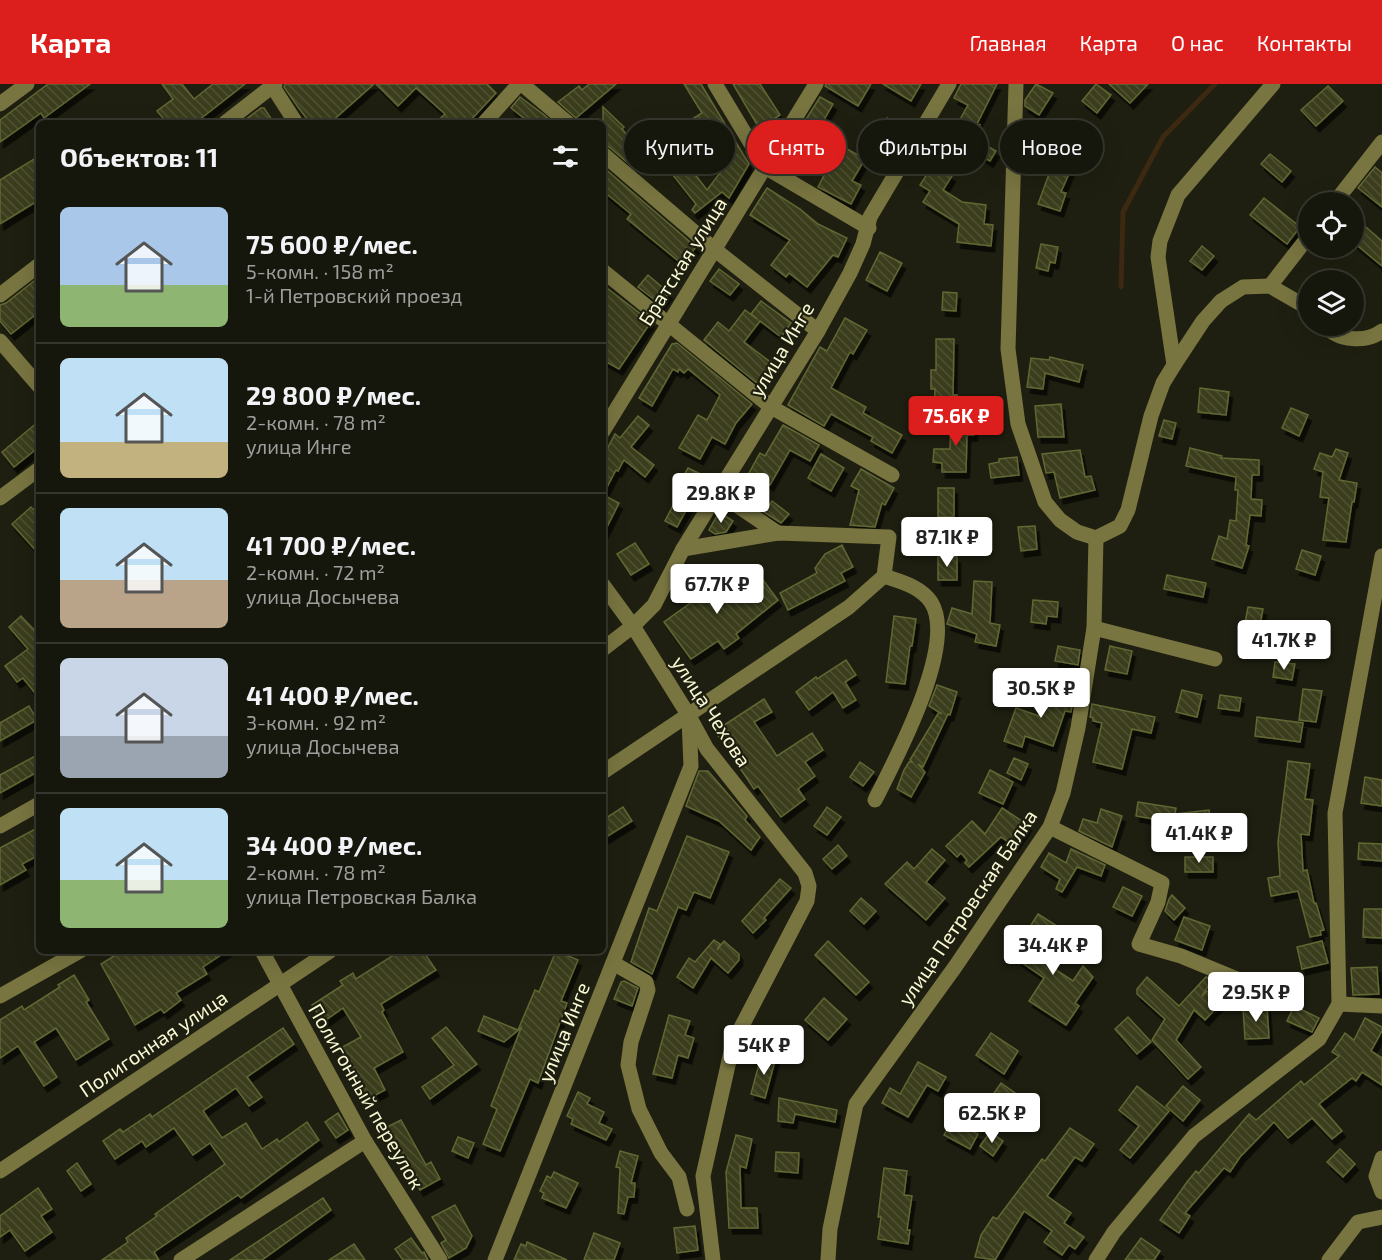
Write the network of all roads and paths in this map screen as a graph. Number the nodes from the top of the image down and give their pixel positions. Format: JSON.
{"nodes":[{"id":1,"x":27,"y":84,"type":"edge"},
{"id":2,"x":520,"y":84,"type":"edge"},
{"id":3,"x":715,"y":84,"type":"edge"},
{"id":4,"x":816,"y":84,"type":"edge"},
{"id":5,"x":949,"y":84,"type":"edge"},
{"id":6,"x":1016,"y":84,"type":"edge"},
{"id":7,"x":1273,"y":84,"type":"edge"},
{"id":8,"x":273,"y":85,"type":"edge"},
{"id":9,"x":0,"y":104,"type":"edge"},
{"id":10,"x":229,"y":120,"type":"edge"},
{"id":11,"x":294,"y":120,"type":"edge"},
{"id":12,"x":487,"y":120,"type":"edge"},
{"id":13,"x":564,"y":120,"type":"edge"},
{"id":14,"x":794,"y":120,"type":"edge"},
{"id":15,"x":747,"y":137,"type":"edge"},
{"id":16,"x":1382,"y":142,"type":"edge"},
{"id":17,"x":606,"y":157,"type":"edge"},
{"id":18,"x":761,"y":174,"type":"edge"},
{"id":19,"x":777,"y":174,"type":"edge"},
{"id":20,"x":1343,"y":192,"type":"edge"},
{"id":21,"x":869,"y":228,"type":"junction"},
{"id":22,"x":714,"y":249,"type":"junction"},
{"id":23,"x":1298,"y":250,"type":"edge"},
{"id":24,"x":36,"y":267,"type":"edge"},
{"id":25,"x":606,"y":273,"type":"edge"},
{"id":26,"x":1270,"y":286,"type":"junction"},
{"id":27,"x":0,"y":295,"type":"edge"},
{"id":28,"x":1298,"y":302,"type":"edge"},
{"id":29,"x":669,"y":322,"type":"junction"},
{"id":30,"x":818,"y":331,"type":"junction"},
{"id":31,"x":1382,"y":331,"type":"edge"},
{"id":32,"x":1341,"y":336,"type":"edge"},
{"id":33,"x":0,"y":341,"type":"edge"},
{"id":34,"x":1173,"y":365,"type":"junction"},
{"id":35,"x":36,"y":383,"type":"edge"},
{"id":36,"x":771,"y":407,"type":"junction"},
{"id":37,"x":606,"y":425,"type":"edge"},
{"id":38,"x":36,"y":471,"type":"edge"},
{"id":39,"x":892,"y":476,"type":"dead end"},
{"id":40,"x":717,"y":492,"type":"junction"},
{"id":41,"x":0,"y":498,"type":"edge"},
{"id":42,"x":778,"y":533,"type":"junction"},
{"id":43,"x":1096,"y":538,"type":"junction"},
{"id":44,"x":683,"y":549,"type":"junction"},
{"id":45,"x":1382,"y":556,"type":"edge"},
{"id":46,"x":884,"y":576,"type":"junction"},
{"id":47,"x":606,"y":589,"type":"edge"},
{"id":48,"x":633,"y":626,"type":"junction"},
{"id":49,"x":1094,"y":628,"type":"junction"},
{"id":50,"x":606,"y":647,"type":"edge"},
{"id":51,"x":1215,"y":659,"type":"dead end"},
{"id":52,"x":689,"y":716,"type":"junction"},
{"id":53,"x":606,"y":770,"type":"edge"},
{"id":54,"x":874,"y":800,"type":"dead end"},
{"id":55,"x":36,"y":806,"type":"edge"},
{"id":56,"x":0,"y":826,"type":"edge"},
{"id":57,"x":1050,"y":827,"type":"junction"},
{"id":58,"x":75,"y":954,"type":"edge"},
{"id":59,"x":264,"y":954,"type":"edge"},
{"id":60,"x":325,"y":954,"type":"edge"},
{"id":61,"x":613,"y":963,"type":"junction"},
{"id":62,"x":1244,"y":982,"type":"dead end"},
{"id":63,"x":280,"y":984,"type":"junction"},
{"id":64,"x":0,"y":996,"type":"edge"},
{"id":65,"x":1339,"y":1004,"type":"junction"},
{"id":66,"x":1382,"y":1006,"type":"edge"},
{"id":67,"x":365,"y":1141,"type":"junction"},
{"id":68,"x":1382,"y":1158,"type":"edge"},
{"id":69,"x":0,"y":1171,"type":"edge"},
{"id":70,"x":1382,"y":1192,"type":"edge"},
{"id":71,"x":687,"y":1209,"type":"dead end"},
{"id":72,"x":1382,"y":1217,"type":"edge"},
{"id":73,"x":181,"y":1260,"type":"edge"},
{"id":74,"x":440,"y":1260,"type":"edge"},
{"id":75,"x":495,"y":1260,"type":"edge"},
{"id":76,"x":713,"y":1260,"type":"edge"},
{"id":77,"x":828,"y":1260,"type":"edge"},
{"id":78,"x":1096,"y":1260,"type":"edge"},
{"id":79,"x":1329,"y":1260,"type":"edge"}],
"edges":[{"from":1,"to":9,"type":"street"},
{"from":2,"to":12,"type":"street"},
{"from":2,"to":13,"type":"street"},
{"from":3,"to":15,"type":"street"},
{"from":4,"to":14,"type":"street","name":"Братская улица"},
{"from":5,"to":21,"type":"street","name":"улица Инге"},
{"from":6,"to":43,"type":"street"},
{"from":7,"to":34,"type":"street"},
{"from":8,"to":10,"type":"street"},
{"from":8,"to":11,"type":"street"},
{"from":16,"to":20,"type":"street"},
{"from":17,"to":22,"type":"street"},
{"from":18,"to":22,"type":"street","name":"Братская улица"},
{"from":19,"to":21,"type":"street"},
{"from":21,"to":30,"type":"street","name":"улица Инге"},
{"from":22,"to":29,"type":"street","name":"Братская улица"},
{"from":22,"to":30,"type":"street"},
{"from":23,"to":26,"type":"street"},
{"from":24,"to":27,"type":"street"},
{"from":25,"to":29,"type":"street"},
{"from":26,"to":28,"type":"street"},
{"from":26,"to":34,"type":"street"},
{"from":29,"to":36,"type":"street"},
{"from":29,"to":37,"type":"street","name":"Братская улица"},
{"from":30,"to":36,"type":"street","name":"улица Инге"},
{"from":31,"to":32,"type":"street"},
{"from":33,"to":35,"type":"street"},
{"from":34,"to":43,"type":"street"},
{"from":36,"to":39,"type":"street"},
{"from":36,"to":40,"type":"street","name":"улица Инге"},
{"from":38,"to":41,"type":"street"},
{"from":40,"to":42,"type":"street"},
{"from":40,"to":44,"type":"street","name":"улица Инге"},
{"from":42,"to":44,"type":"street"},
{"from":42,"to":46,"type":"street"},
{"from":43,"to":49,"type":"street","name":"улица Петровская Балка"},
{"from":44,"to":48,"type":"street","name":"улица Инге"},
{"from":45,"to":65,"type":"street"},
{"from":46,"to":52,"type":"street"},
{"from":46,"to":54,"type":"street"},
{"from":47,"to":48,"type":"street","name":"улица Чехова"},
{"from":48,"to":50,"type":"street","name":"улица Инге"},
{"from":48,"to":52,"type":"street","name":"улица Чехова"},
{"from":49,"to":51,"type":"street"},
{"from":49,"to":57,"type":"street","name":"улица Петровская Балка"},
{"from":52,"to":53,"type":"street"},
{"from":52,"to":61,"type":"street","name":"улица Инге"},
{"from":52,"to":76,"type":"street","name":"улица Чехова"},
{"from":55,"to":56,"type":"street"},
{"from":57,"to":62,"type":"street"},
{"from":57,"to":77,"type":"street","name":"улица Петровская Балка"},
{"from":58,"to":64,"type":"street"},
{"from":59,"to":63,"type":"street","name":"Полигонный переулок"},
{"from":60,"to":63,"type":"street","name":"Полигонная улица"},
{"from":61,"to":71,"type":"street"},
{"from":61,"to":75,"type":"street","name":"улица Инге"},
{"from":63,"to":67,"type":"street","name":"Полигонный переулок"},
{"from":63,"to":69,"type":"street","name":"Полигонная улица"},
{"from":65,"to":66,"type":"street"},
{"from":65,"to":78,"type":"street"},
{"from":67,"to":73,"type":"street"},
{"from":67,"to":74,"type":"street","name":"Полигонный переулок"},
{"from":68,"to":70,"type":"street"},
{"from":72,"to":79,"type":"street"}]}
